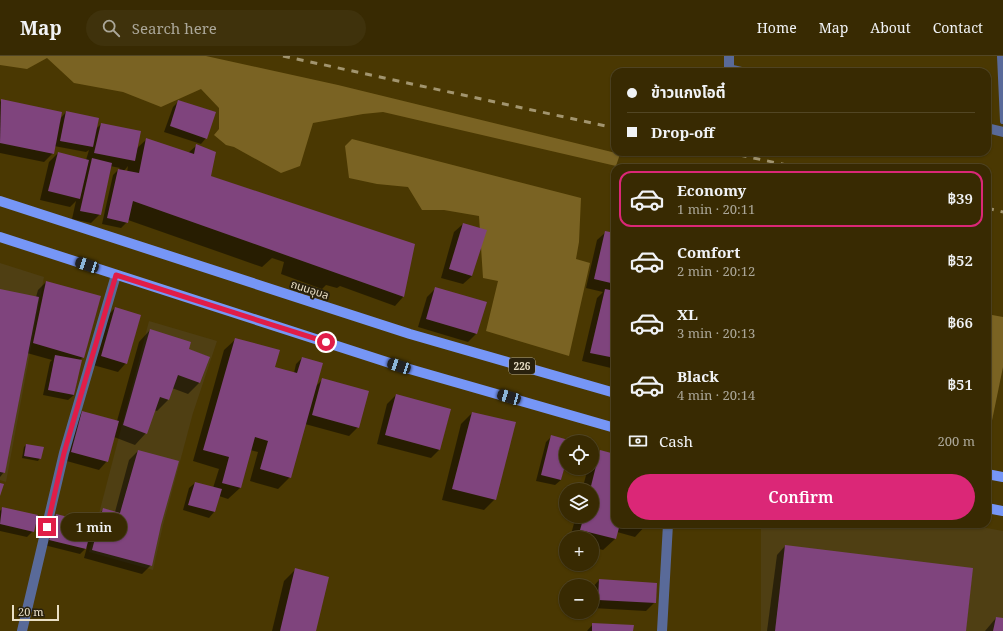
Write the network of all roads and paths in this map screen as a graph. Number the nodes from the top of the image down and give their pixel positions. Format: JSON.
{"nodes":[{"id":1,"x":729,"y":56,"type":"edge"},
{"id":2,"x":1000,"y":56,"type":"edge"},
{"id":3,"x":729,"y":68,"type":"edge"},
{"id":4,"x":1003,"y":121,"type":"edge"},
{"id":5,"x":991,"y":129,"type":"edge"},
{"id":6,"x":1003,"y":132,"type":"edge"},
{"id":7,"x":0,"y":201,"type":"edge"},
{"id":8,"x":0,"y":237,"type":"edge"},
{"id":9,"x":116,"y":275,"type":"junction"},
{"id":10,"x":611,"y":392,"type":"edge"},
{"id":11,"x":611,"y":427,"type":"edge"},
{"id":12,"x":991,"y":475,"type":"edge"},
{"id":13,"x":1003,"y":477,"type":"edge"},
{"id":14,"x":991,"y":509,"type":"edge"},
{"id":15,"x":1003,"y":511,"type":"edge"},
{"id":16,"x":668,"y":528,"type":"edge"},
{"id":17,"x":22,"y":631,"type":"edge"},
{"id":18,"x":662,"y":631,"type":"edge"}],
"edges":[{"from":1,"to":3,"type":"street"},
{"from":2,"to":4,"type":"lane"},
{"from":5,"to":6,"type":"street"},
{"from":7,"to":10,"type":"main road","name":"ถนนอุบล","number":"226"},
{"from":8,"to":9,"type":"main road"},
{"from":9,"to":11,"type":"main road"},
{"from":9,"to":17,"type":"street"},
{"from":12,"to":13,"type":"main road"},
{"from":14,"to":15,"type":"main road"},
{"from":16,"to":18,"type":"street"}]}
